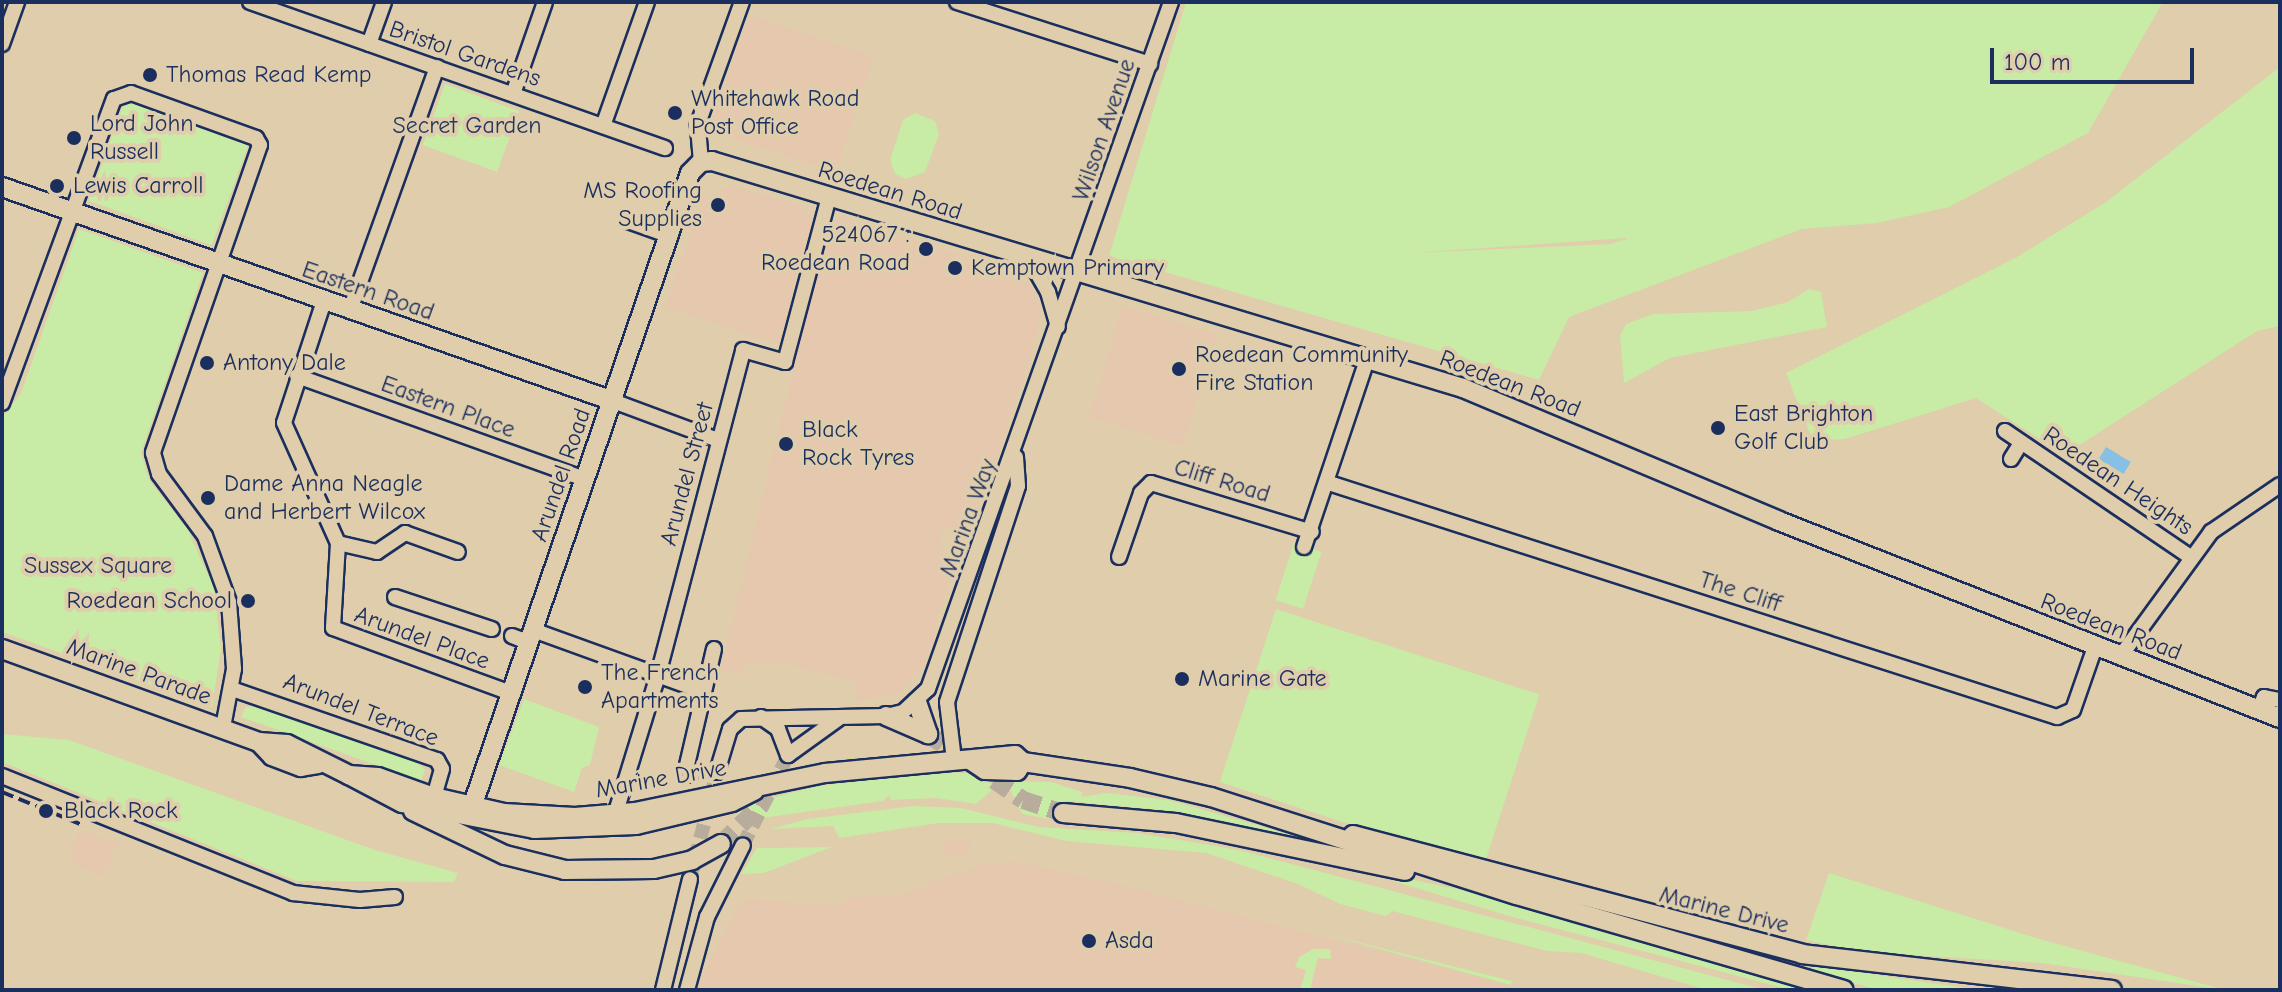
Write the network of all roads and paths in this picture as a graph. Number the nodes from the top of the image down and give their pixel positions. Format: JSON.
{"nodes":[{"id":1,"x":17,"y":2,"type":"edge"},
{"id":2,"x":250,"y":2,"type":"edge"},
{"id":3,"x":384,"y":2,"type":"edge"},
{"id":4,"x":545,"y":2,"type":"edge"},
{"id":5,"x":647,"y":2,"type":"edge"},
{"id":6,"x":742,"y":2,"type":"edge"},
{"id":7,"x":957,"y":2,"type":"edge"},
{"id":8,"x":1171,"y":2,"type":"edge"},
{"id":9,"x":2,"y":44,"type":"edge"},
{"id":10,"x":369,"y":44,"type":"junction"},
{"id":11,"x":1150,"y":64,"type":"junction"},
{"id":12,"x":437,"y":67,"type":"junction"},
{"id":13,"x":513,"y":94,"type":"junction"},
{"id":14,"x":603,"y":126,"type":"junction"},
{"id":15,"x":665,"y":148,"type":"dead end"},
{"id":16,"x":701,"y":162,"type":"junction"},
{"id":17,"x":2,"y":187,"type":"edge"},
{"id":18,"x":829,"y":197,"type":"junction"},
{"id":19,"x":73,"y":212,"type":"junction"},
{"id":20,"x":628,"y":221,"type":"dead end"},
{"id":21,"x":670,"y":236,"type":"junction"},
{"id":22,"x":1029,"y":259,"type":"junction"},
{"id":23,"x":219,"y":263,"type":"junction"},
{"id":24,"x":1078,"y":273,"type":"junction"},
{"id":25,"x":324,"y":301,"type":"junction"},
{"id":26,"x":350,"y":310,"type":"junction"},
{"id":27,"x":1058,"y":327,"type":"junction"},
{"id":28,"x":1367,"y":360,"type":"junction"},
{"id":29,"x":297,"y":376,"type":"junction"},
{"id":30,"x":5,"y":398,"type":"edge"},
{"id":31,"x":613,"y":401,"type":"junction"},
{"id":32,"x":2005,"y":431,"type":"dead end"},
{"id":33,"x":718,"y":440,"type":"junction"},
{"id":34,"x":2021,"y":443,"type":"junction"},
{"id":35,"x":1016,"y":453,"type":"junction"},
{"id":36,"x":2011,"y":459,"type":"dead end"},
{"id":37,"x":585,"y":479,"type":"junction"},
{"id":38,"x":1329,"y":483,"type":"junction"},
{"id":39,"x":2280,"y":485,"type":"edge"},
{"id":40,"x":1312,"y":532,"type":"junction"},
{"id":41,"x":338,"y":543,"type":"junction"},
{"id":42,"x":1304,"y":547,"type":"dead end"},
{"id":43,"x":458,"y":552,"type":"dead end"},
{"id":44,"x":2189,"y":556,"type":"junction"},
{"id":45,"x":1119,"y":557,"type":"dead end"},
{"id":46,"x":395,"y":597,"type":"dead end"},
{"id":47,"x":492,"y":629,"type":"dead end"},
{"id":48,"x":524,"y":636,"type":"junction"},
{"id":49,"x":2095,"y":647,"type":"junction"},
{"id":50,"x":2,"y":649,"type":"edge"},
{"id":51,"x":714,"y":649,"type":"dead end"},
{"id":52,"x":2120,"y":657,"type":"junction"},
{"id":53,"x":658,"y":675,"type":"junction"},
{"id":54,"x":232,"y":689,"type":"junction"},
{"id":55,"x":508,"y":692,"type":"junction"},
{"id":56,"x":704,"y":692,"type":"junction"},
{"id":57,"x":2280,"y":700,"type":"edge"},
{"id":58,"x":917,"y":702,"type":"junction"},
{"id":59,"x":2259,"y":709,"type":"junction"},
{"id":60,"x":757,"y":715,"type":"junction"},
{"id":61,"x":886,"y":716,"type":"junction"},
{"id":62,"x":843,"y":717,"type":"junction"},
{"id":63,"x":2280,"y":718,"type":"edge"},
{"id":64,"x":223,"y":727,"type":"junction"},
{"id":65,"x":962,"y":760,"type":"junction"},
{"id":66,"x":717,"y":772,"type":"tunnel mouth"},
{"id":67,"x":349,"y":775,"type":"junction"},
{"id":68,"x":690,"y":775,"type":"dead end"},
{"id":69,"x":2,"y":776,"type":"edge"},
{"id":70,"x":762,"y":787,"type":"junction"},
{"id":71,"x":434,"y":797,"type":"junction"},
{"id":72,"x":402,"y":803,"type":"junction"},
{"id":73,"x":472,"y":807,"type":"junction"},
{"id":74,"x":1063,"y":813,"type":"tunnel mouth"},
{"id":75,"x":615,"y":815,"type":"junction"},
{"id":76,"x":1334,"y":833,"type":"junction"},
{"id":77,"x":721,"y":844,"type":"tunnel mouth"},
{"id":78,"x":743,"y":845,"type":"tunnel mouth"},
{"id":79,"x":690,"y":879,"type":"tunnel mouth"},
{"id":80,"x":1517,"y":895,"type":"junction"},
{"id":81,"x":395,"y":897,"type":"dead end"},
{"id":82,"x":663,"y":990,"type":"edge"},
{"id":83,"x":687,"y":990,"type":"edge"},
{"id":84,"x":1843,"y":990,"type":"edge"},
{"id":85,"x":2112,"y":990,"type":"edge"}],
"edges":[{"from":1,"to":9,"type":"street"},
{"from":2,"to":10,"type":"street","name":"Bristol Gardens"},
{"from":3,"to":10,"type":"street"},
{"from":4,"to":13,"type":"street"},
{"from":5,"to":14,"type":"street"},
{"from":6,"to":16,"type":"street"},
{"from":7,"to":11,"type":"street"},
{"from":8,"to":11,"type":"street","name":"Wilson Avenue"},
{"from":10,"to":12,"type":"street","name":"Bristol Gardens"},
{"from":11,"to":24,"type":"street","name":"Wilson Avenue"},
{"from":12,"to":13,"type":"street","name":"Bristol Gardens"},
{"from":12,"to":26,"type":"street"},
{"from":13,"to":14,"type":"street","name":"Bristol Gardens"},
{"from":14,"to":15,"type":"street","name":"Bristol Gardens"},
{"from":16,"to":18,"type":"main road","name":"Roedean Road"},
{"from":16,"to":21,"type":"main road","name":"Arundel Road"},
{"from":17,"to":19,"type":"main road","name":"Eastern Road"},
{"from":18,"to":22,"type":"main road","name":"Roedean Road"},
{"from":18,"to":33,"type":"street","name":"Arundel Street"},
{"from":19,"to":23,"type":"main road","name":"Eastern Road"},
{"from":19,"to":23,"type":"street"},
{"from":19,"to":30,"type":"street"},
{"from":20,"to":21,"type":"street"},
{"from":21,"to":31,"type":"main road","name":"Arundel Road"},
{"from":22,"to":24,"type":"main road","name":"Roedean Road"},
{"from":22,"to":27,"type":"street"},
{"from":23,"to":25,"type":"main road","name":"Eastern Road"},
{"from":23,"to":54,"type":"street"},
{"from":24,"to":27,"type":"street","name":"Marina Way"},
{"from":24,"to":28,"type":"main road","name":"Roedean Road"},
{"from":25,"to":26,"type":"main road","name":"Eastern Road"},
{"from":25,"to":29,"type":"street"},
{"from":26,"to":31,"type":"main road","name":"Eastern Road"},
{"from":27,"to":35,"type":"street","name":"Marina Way"},
{"from":28,"to":38,"type":"street"},
{"from":28,"to":49,"type":"main road","name":"Roedean Road"},
{"from":29,"to":37,"type":"street","name":"Eastern Place"},
{"from":29,"to":41,"type":"street"},
{"from":31,"to":33,"type":"street","name":"Eastern Road"},
{"from":31,"to":37,"type":"main road","name":"Arundel Road"},
{"from":32,"to":34,"type":"street","name":"Roedean Heights"},
{"from":33,"to":53,"type":"street","name":"Arundel Street"},
{"from":34,"to":36,"type":"street","name":"Roedean Heights"},
{"from":34,"to":44,"type":"street","name":"Roedean Heights"},
{"from":35,"to":58,"type":"street","name":"Marina Way"},
{"from":35,"to":65,"type":"street"},
{"from":37,"to":48,"type":"main road","name":"Arundel Road"},
{"from":38,"to":40,"type":"street"},
{"from":38,"to":49,"type":"street","name":"The Cliff"},
{"from":39,"to":44,"type":"street"},
{"from":40,"to":42,"type":"street"},
{"from":40,"to":45,"type":"street","name":"Cliff Road"},
{"from":41,"to":43,"type":"street"},
{"from":41,"to":55,"type":"street","name":"Arundel Place"},
{"from":44,"to":52,"type":"street"},
{"from":46,"to":47,"type":"street"},
{"from":48,"to":53,"type":"street"},
{"from":48,"to":55,"type":"main road","name":"Arundel Road"},
{"from":49,"to":52,"type":"main road","name":"Roedean Road"},
{"from":50,"to":64,"type":"main road","name":"Marine Parade"},
{"from":51,"to":56,"type":"street"},
{"from":52,"to":59,"type":"main road","name":"Roedean Road"},
{"from":53,"to":56,"type":"street"},
{"from":53,"to":75,"type":"street","name":"Arundel Street"},
{"from":54,"to":64,"type":"street"},
{"from":54,"to":71,"type":"street","name":"Arundel Terrace"},
{"from":55,"to":73,"type":"main road","name":"Arundel Road"},
{"from":56,"to":68,"type":"street"},
{"from":57,"to":59,"type":"street"},
{"from":58,"to":61,"type":"street"},
{"from":58,"to":61,"type":"main road"},
{"from":59,"to":63,"type":"main road","name":"Roedean Road"},
{"from":60,"to":62,"type":"street"},
{"from":60,"to":62,"type":"street"},
{"from":60,"to":66,"type":"street"},
{"from":61,"to":62,"type":"street"},
{"from":64,"to":67,"type":"main road","name":"Marine Parade"},
{"from":65,"to":70,"type":"main road","name":"Marine Drive"},
{"from":65,"to":76,"type":"main road","name":"Marine Drive"},
{"from":67,"to":71,"type":"main road","name":"Marine Parade"},
{"from":67,"to":72,"type":"main road","name":"Marine Drive"},
{"from":69,"to":81,"type":"street"},
{"from":70,"to":72,"type":"main road","name":"Marine Drive"},
{"from":70,"to":75,"type":"main road","name":"Marine Drive"},
{"from":71,"to":73,"type":"main road","name":"Marine Parade"},
{"from":72,"to":77,"type":"main road"},
{"from":73,"to":75,"type":"main road","name":"Marine Drive"},
{"from":74,"to":80,"type":"main road"},
{"from":76,"to":80,"type":"main road","name":"Marine Drive"},
{"from":76,"to":85,"type":"main road","name":"Marine Drive"},
{"from":78,"to":83,"type":"street"},
{"from":79,"to":82,"type":"street"},
{"from":80,"to":84,"type":"main road","name":"Marine Drive"}]}
